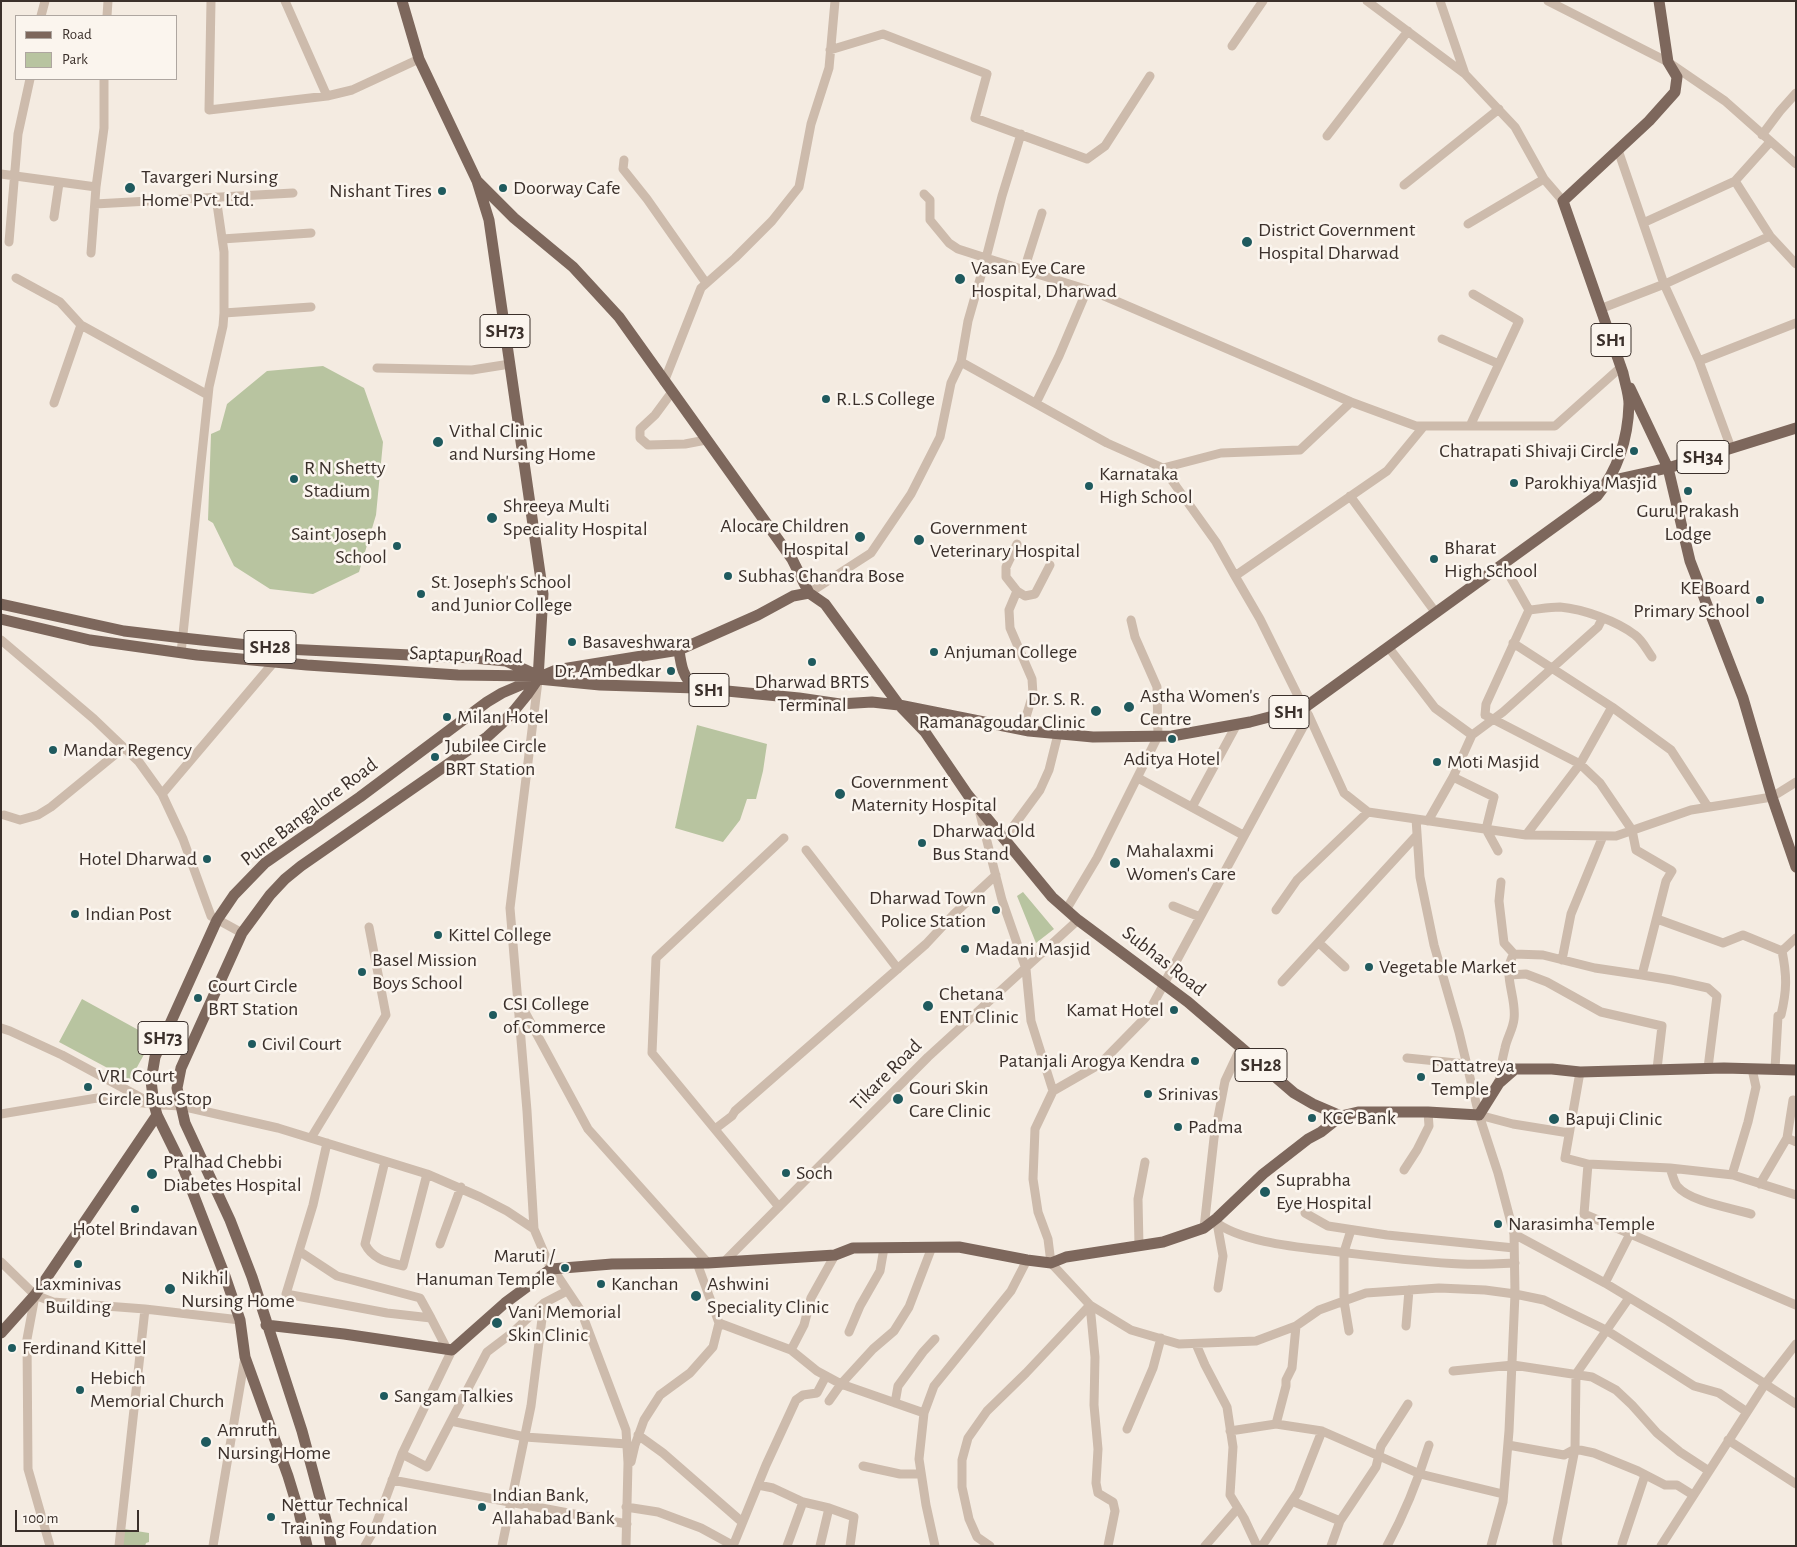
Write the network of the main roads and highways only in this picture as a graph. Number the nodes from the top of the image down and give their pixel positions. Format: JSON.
{"nodes":[{"id":1,"x":402,"y":1,"type":"edge"},
{"id":2,"x":1659,"y":1,"type":"edge"},
{"id":3,"x":477,"y":181,"type":"junction"},
{"id":4,"x":1622,"y":370,"type":"junction"},
{"id":5,"x":1796,"y":428,"type":"edge"},
{"id":6,"x":1668,"y":468,"type":"junction"},
{"id":7,"x":1609,"y":481,"type":"junction"},
{"id":8,"x":809,"y":593,"type":"junction"},
{"id":9,"x":1,"y":604,"type":"edge"},
{"id":10,"x":1,"y":619,"type":"edge"},
{"id":11,"x":679,"y":650,"type":"junction"},
{"id":12,"x":538,"y":678,"type":"junction"},
{"id":13,"x":696,"y":688,"type":"junction"},
{"id":14,"x":899,"y":705,"type":"junction"},
{"id":15,"x":1796,"y":867,"type":"edge"},
{"id":16,"x":1796,"y":1070,"type":"edge"},
{"id":17,"x":156,"y":1110,"type":"junction"},
{"id":18,"x":1341,"y":1116,"type":"junction"},
{"id":19,"x":266,"y":1325,"type":"junction"},
{"id":20,"x":1,"y":1333,"type":"edge"},
{"id":21,"x":307,"y":1546,"type":"edge"},
{"id":22,"x":330,"y":1546,"type":"edge"}],
"edges":[{"from":1,"to":3,"type":"main road","number":"SH73"},
{"from":2,"to":4,"type":"main road","number":"SH1"},
{"from":3,"to":8,"type":"main road"},
{"from":3,"to":12,"type":"main road","number":"SH73"},
{"from":4,"to":6,"type":"main road"},
{"from":4,"to":7,"type":"main road","number":"SH1"},
{"from":5,"to":6,"type":"main road","number":"SH34"},
{"from":6,"to":7,"type":"main road","number":"SH34"},
{"from":6,"to":15,"type":"main road"},
{"from":7,"to":14,"type":"main road","number":"SH1"},
{"from":8,"to":11,"type":"main road"},
{"from":8,"to":14,"type":"main road","name":"Subhas Road"},
{"from":9,"to":12,"type":"main road","name":"Saptapur Road","number":"SH28"},
{"from":10,"to":12,"type":"main road","name":"Saptapur Road","number":"SH28"},
{"from":11,"to":12,"type":"main road"},
{"from":11,"to":13,"type":"main road"},
{"from":12,"to":13,"type":"main road","number":"SH1"},
{"from":12,"to":17,"type":"main road","name":"Pune Bangalore Road","number":"SH73"},
{"from":12,"to":19,"type":"main road","name":"Pune Bangalore Road","number":"SH73"},
{"from":13,"to":14,"type":"main road","number":"SH1"},
{"from":14,"to":18,"type":"main road","name":"Subhas Road","number":"SH28"},
{"from":16,"to":18,"type":"main road"},
{"from":17,"to":20,"type":"main road"},
{"from":17,"to":21,"type":"main road","name":"Pune Bangalore Road","number":"SH73"},
{"from":18,"to":19,"type":"main road"},
{"from":19,"to":22,"type":"main road","name":"Pune Bangalore Road","number":"SH73"}]}
